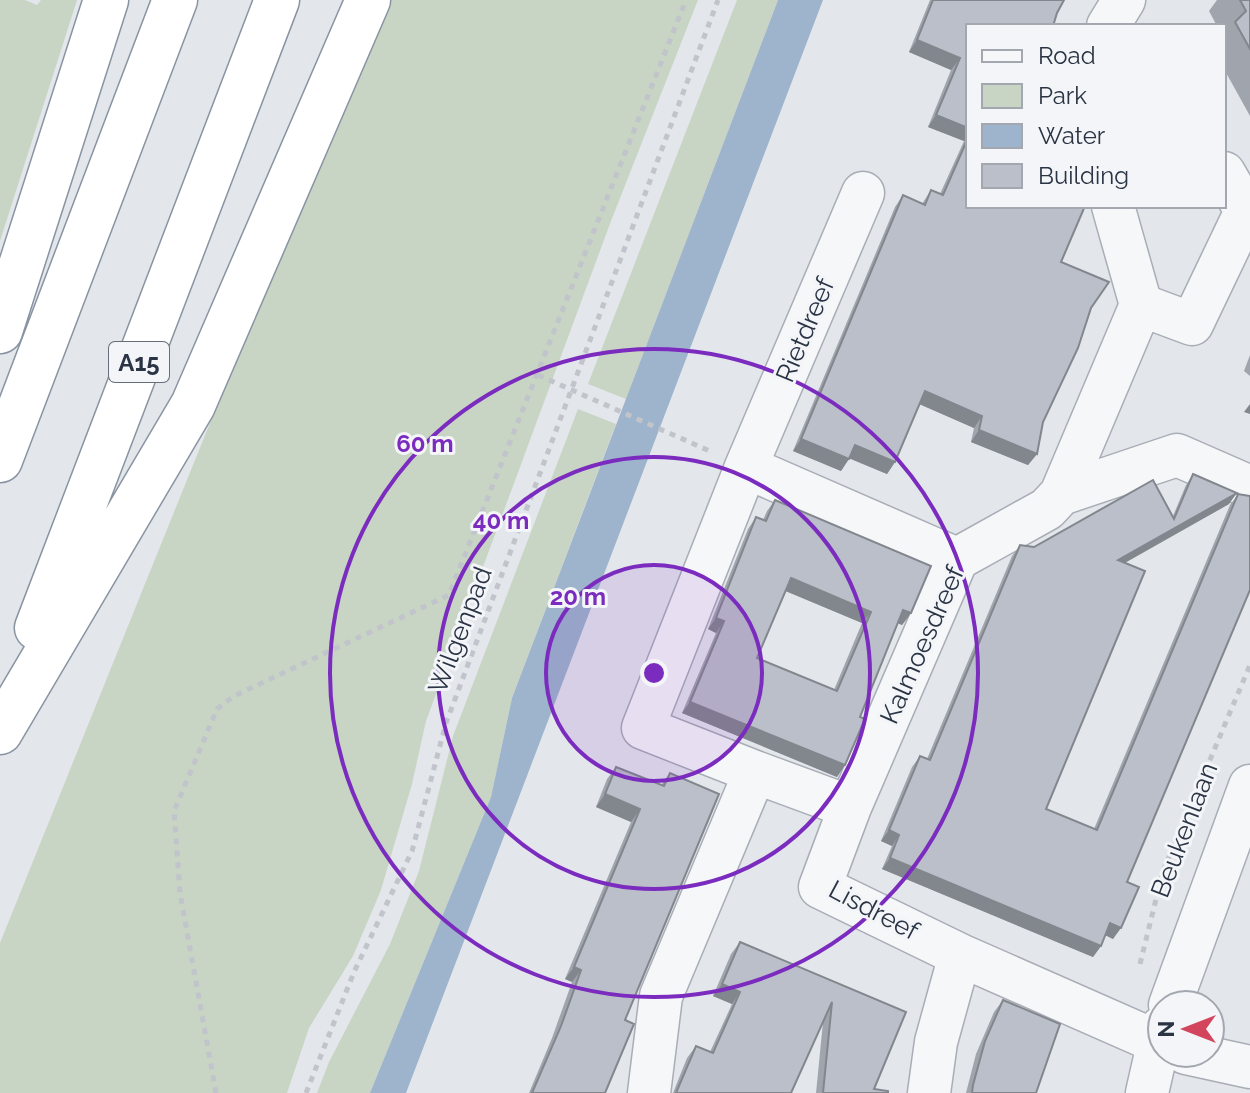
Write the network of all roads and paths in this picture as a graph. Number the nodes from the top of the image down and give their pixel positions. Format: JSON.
{"nodes":[{"id":1,"x":106,"y":0,"type":"edge"},
{"id":2,"x":175,"y":0,"type":"edge"},
{"id":3,"x":277,"y":0,"type":"edge"},
{"id":4,"x":368,"y":0,"type":"edge"},
{"id":5,"x":686,"y":0,"type":"edge"},
{"id":6,"x":718,"y":0,"type":"edge"},
{"id":7,"x":1124,"y":0,"type":"edge"},
{"id":8,"x":1109,"y":24,"type":"edge"},
{"id":9,"x":1139,"y":24,"type":"edge"},
{"id":10,"x":1226,"y":176,"type":"edge"},
{"id":11,"x":863,"y":193,"type":"dead end"},
{"id":12,"x":1114,"y":208,"type":"edge"},
{"id":13,"x":1141,"y":305,"type":"junction"},
{"id":14,"x":0,"y":331,"type":"edge"},
{"id":15,"x":538,"y":375,"type":"junction"},
{"id":16,"x":573,"y":391,"type":"junction"},
{"id":17,"x":0,"y":460,"type":"edge"},
{"id":18,"x":746,"y":467,"type":"junction"},
{"id":19,"x":1250,"y":487,"type":"edge"},
{"id":20,"x":1061,"y":494,"type":"junction"},
{"id":21,"x":957,"y":559,"type":"junction"},
{"id":22,"x":1250,"y":665,"type":"edge"},
{"id":23,"x":0,"y":724,"type":"edge"},
{"id":24,"x":0,"y":732,"type":"edge"},
{"id":25,"x":755,"y":772,"type":"junction"},
{"id":26,"x":1250,"y":786,"type":"edge"},
{"id":27,"x":850,"y":807,"type":"junction"},
{"id":28,"x":960,"y":955,"type":"junction"},
{"id":29,"x":1138,"y":971,"type":"dead end"},
{"id":30,"x":1182,"y":989,"type":"edge"},
{"id":31,"x":1146,"y":1026,"type":"edge"},
{"id":32,"x":1155,"y":1069,"type":"edge"},
{"id":33,"x":216,"y":1093,"type":"edge"},
{"id":34,"x":306,"y":1093,"type":"edge"},
{"id":35,"x":649,"y":1093,"type":"edge"},
{"id":36,"x":929,"y":1093,"type":"edge"},
{"id":37,"x":1147,"y":1093,"type":"edge"}],
"edges":[{"from":1,"to":14,"type":"highway"},
{"from":2,"to":17,"type":"highway"},
{"from":3,"to":23,"type":"highway","number":"A15"},
{"from":4,"to":24,"type":"highway","number":"A15"},
{"from":5,"to":15,"type":"path"},
{"from":6,"to":16,"type":"path","name":"Wilgenpad"},
{"from":7,"to":8,"type":"street"},
{"from":7,"to":9,"type":"street"},
{"from":10,"to":13,"type":"street"},
{"from":11,"to":18,"type":"street","name":"Rietdreef"},
{"from":12,"to":13,"type":"street"},
{"from":13,"to":20,"type":"street"},
{"from":15,"to":16,"type":"path"},
{"from":15,"to":33,"type":"path"},
{"from":16,"to":18,"type":"path"},
{"from":16,"to":34,"type":"path","name":"Wilgenpad"},
{"from":18,"to":21,"type":"street"},
{"from":18,"to":25,"type":"street","name":"Rietdreef"},
{"from":19,"to":20,"type":"street","name":"Kalmoesdreef"},
{"from":20,"to":21,"type":"street","name":"Kalmoesdreef"},
{"from":21,"to":27,"type":"street","name":"Kalmoesdreef"},
{"from":22,"to":29,"type":"path","name":"Beukenlaan"},
{"from":25,"to":27,"type":"street"},
{"from":25,"to":35,"type":"street"},
{"from":26,"to":30,"type":"street","name":"Beukenlaan"},
{"from":27,"to":28,"type":"street","name":"Lisdreef"},
{"from":28,"to":31,"type":"street","name":"Lisdreef"},
{"from":28,"to":36,"type":"street"},
{"from":32,"to":37,"type":"street","name":"Beukenlaan"}]}
